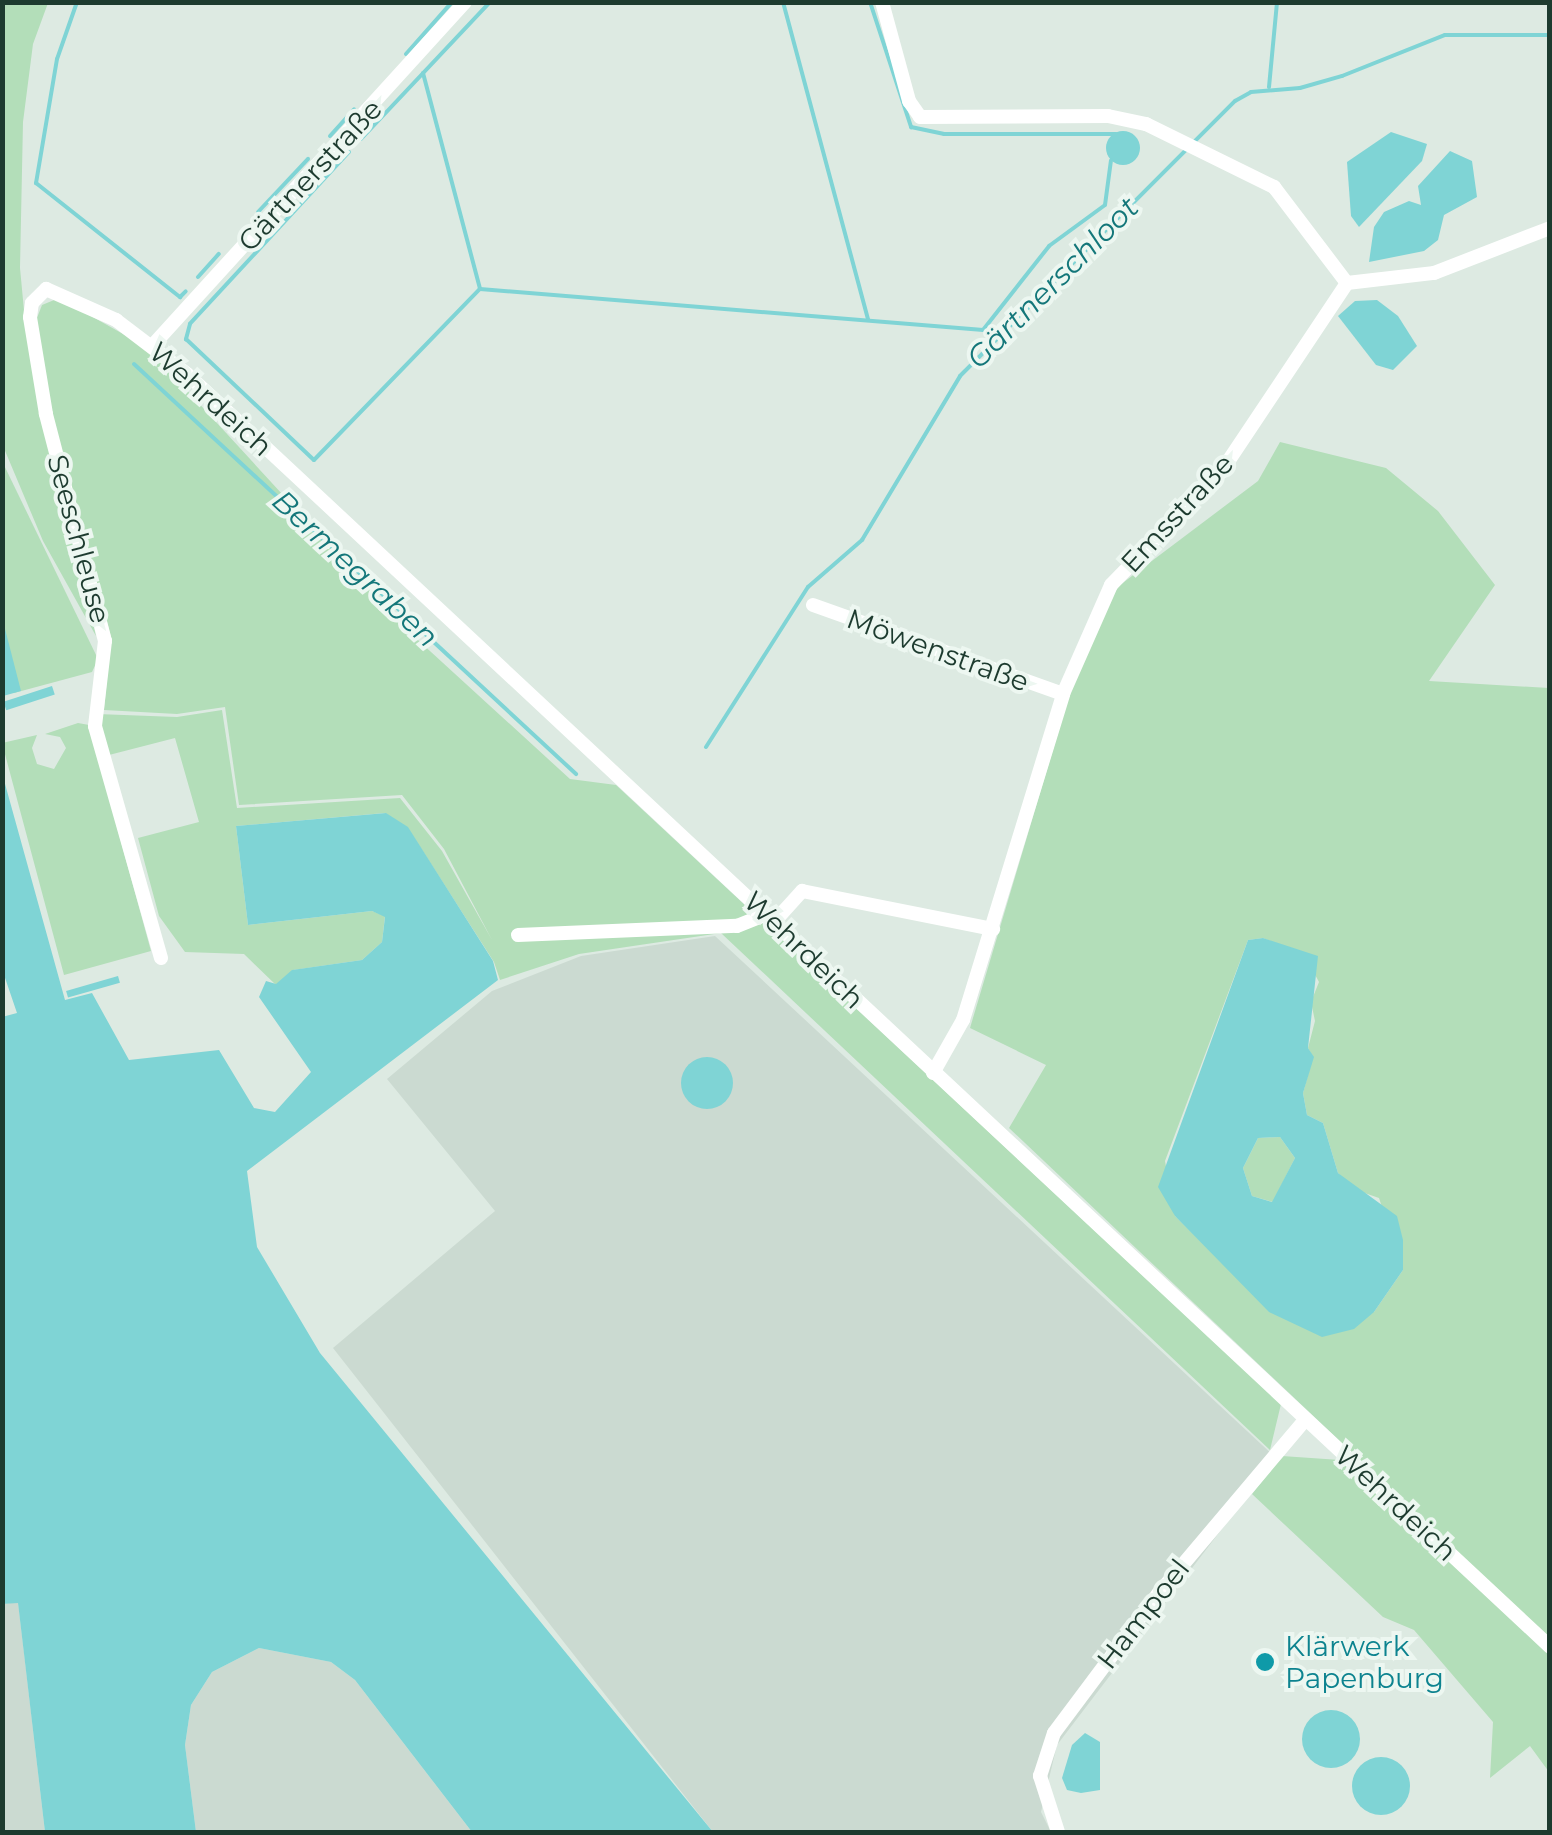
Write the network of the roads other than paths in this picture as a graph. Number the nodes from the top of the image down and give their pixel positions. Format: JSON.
{"nodes":[{"id":1,"x":465,"y":2,"type":"edge"},
{"id":2,"x":882,"y":2,"type":"edge"},
{"id":3,"x":1550,"y":228,"type":"edge"},
{"id":4,"x":1346,"y":283,"type":"junction"},
{"id":5,"x":38,"y":294,"type":"joint"},
{"id":6,"x":154,"y":345,"type":"junction"},
{"id":7,"x":813,"y":605,"type":"dead end"},
{"id":8,"x":1063,"y":694,"type":"junction"},
{"id":9,"x":770,"y":918,"type":"junction"},
{"id":10,"x":993,"y":928,"type":"junction"},
{"id":11,"x":518,"y":935,"type":"dead end"},
{"id":12,"x":161,"y":958,"type":"dead end"},
{"id":13,"x":933,"y":1073,"type":"junction"},
{"id":14,"x":1306,"y":1419,"type":"junction"},
{"id":15,"x":1550,"y":1647,"type":"edge"},
{"id":16,"x":1058,"y":1832,"type":"edge"}],
"edges":[{"from":1,"to":6,"type":"street","name":"Gärtnerstraße"},
{"from":2,"to":4,"type":"street"},
{"from":3,"to":4,"type":"street"},
{"from":4,"to":8,"type":"street","name":"Emsstraße"},
{"from":5,"to":6,"type":"street","name":"Wehrdeich"},
{"from":5,"to":12,"type":"street","name":"Seeschleuse"},
{"from":6,"to":9,"type":"street","name":"Wehrdeich"},
{"from":7,"to":8,"type":"street","name":"Möwenstraße"},
{"from":8,"to":10,"type":"street","name":"Emsstraße"},
{"from":9,"to":10,"type":"street"},
{"from":9,"to":11,"type":"street"},
{"from":9,"to":13,"type":"street","name":"Wehrdeich"},
{"from":10,"to":13,"type":"street","name":"Emsstraße"},
{"from":13,"to":14,"type":"street","name":"Wehrdeich"},
{"from":14,"to":15,"type":"street","name":"Wehrdeich"},
{"from":14,"to":16,"type":"street","name":"Hampoel"}]}
